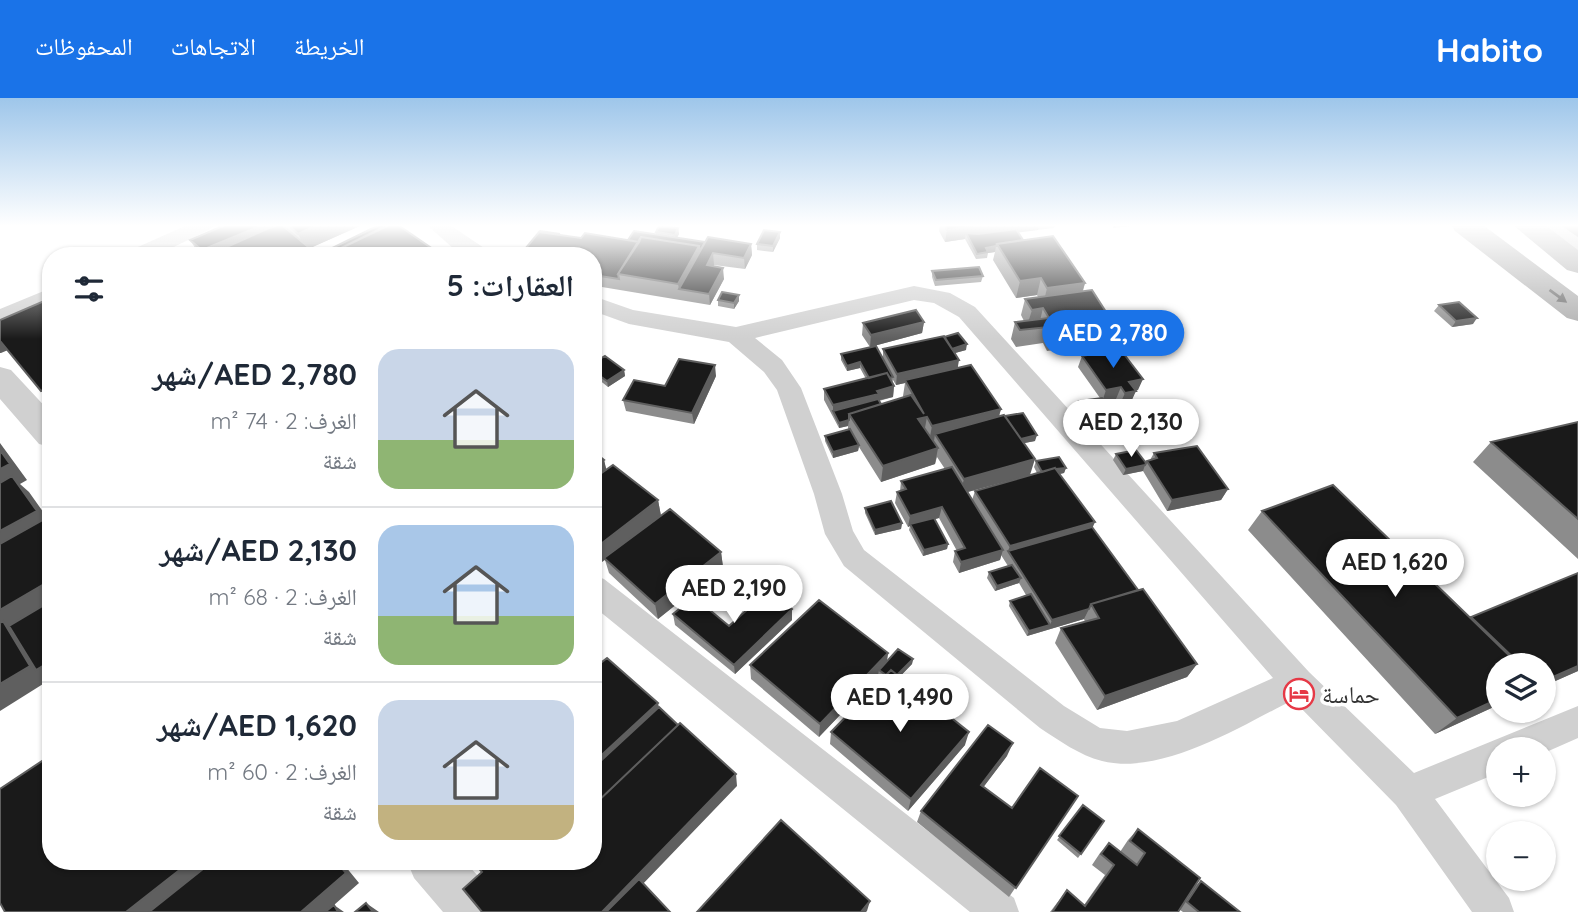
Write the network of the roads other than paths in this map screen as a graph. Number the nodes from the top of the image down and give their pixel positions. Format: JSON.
{"nodes":[{"id":1,"x":1515,"y":263,"type":"edge"},
{"id":2,"x":42,"y":299,"type":"edge"},
{"id":3,"x":602,"y":306,"type":"edge"},
{"id":4,"x":1578,"y":311,"type":"edge"},
{"id":5,"x":0,"y":318,"type":"edge"},
{"id":6,"x":736,"y":335,"type":"junction"},
{"id":7,"x":0,"y":378,"type":"edge"},
{"id":8,"x":42,"y":425,"type":"edge"},
{"id":9,"x":602,"y":594,"type":"edge"},
{"id":10,"x":1297,"y":682,"type":"junction"},
{"id":11,"x":1578,"y":722,"type":"edge"},
{"id":12,"x":1542,"y":737,"type":"edge"},
{"id":13,"x":1486,"y":760,"type":"edge"},
{"id":14,"x":1409,"y":793,"type":"junction"},
{"id":15,"x":439,"y":870,"type":"edge"},
{"id":16,"x":477,"y":912,"type":"edge"},
{"id":17,"x":1000,"y":912,"type":"edge"},
{"id":18,"x":1495,"y":912,"type":"edge"}],
"edges":[{"from":1,"to":4,"type":"main road","one_way":true},
{"from":2,"to":5,"type":"street"},
{"from":3,"to":6,"type":"street"},
{"from":6,"to":10,"type":"street"},
{"from":6,"to":10,"type":"street"},
{"from":7,"to":8,"type":"street"},
{"from":9,"to":17,"type":"street"},
{"from":10,"to":14,"type":"street"},
{"from":11,"to":12,"type":"street"},
{"from":13,"to":14,"type":"street"},
{"from":14,"to":18,"type":"street"},
{"from":15,"to":16,"type":"street"}]}
